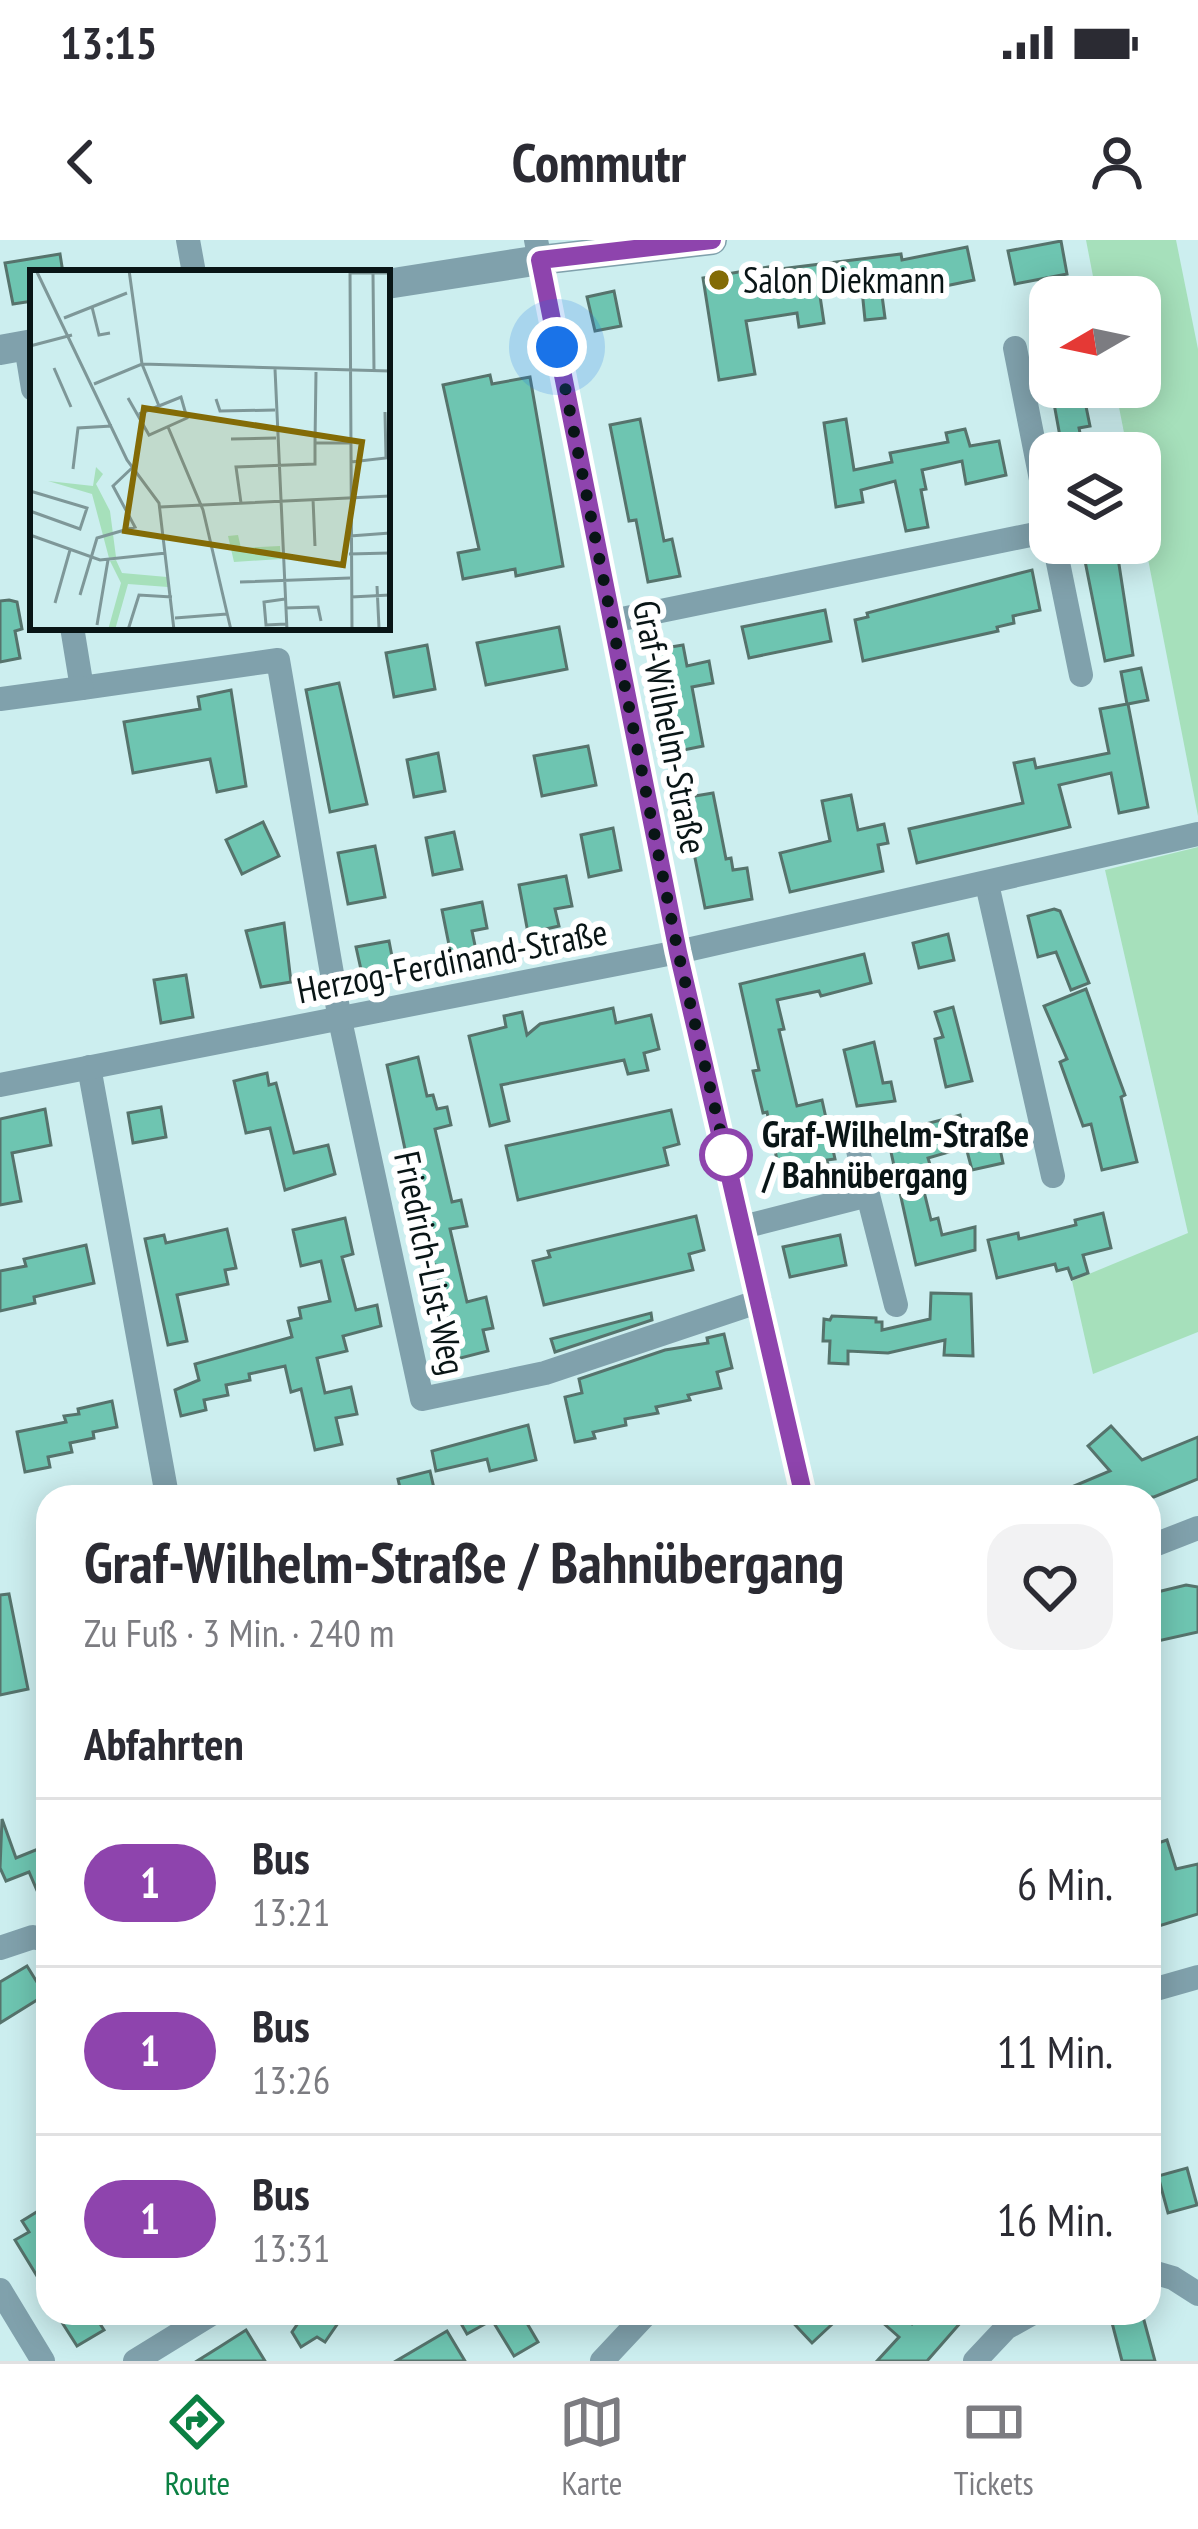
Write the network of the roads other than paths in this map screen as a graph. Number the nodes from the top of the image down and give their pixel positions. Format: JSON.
{"nodes":[{"id":1,"x":188,"y":240,"type":"edge"},
{"id":2,"x":712,"y":240,"type":"edge"},
{"id":3,"x":538,"y":250,"type":"edge"},
{"id":4,"x":193,"y":270,"type":"edge"},
{"id":5,"x":390,"y":283,"type":"edge"},
{"id":6,"x":20,"y":347,"type":"edge"},
{"id":7,"x":1015,"y":348,"type":"dead end"},
{"id":8,"x":30,"y":379,"type":"edge"},
{"id":9,"x":1031,"y":432,"type":"edge"},
{"id":10,"x":1029,"y":532,"type":"edge"},
{"id":11,"x":1058,"y":564,"type":"edge"},
{"id":12,"x":612,"y":621,"type":"junction"},
{"id":13,"x":72,"y":630,"type":"edge"},
{"id":14,"x":1082,"y":675,"type":"dead end"},
{"id":15,"x":82,"y":688,"type":"junction"},
{"id":16,"x":0,"y":700,"type":"edge"},
{"id":17,"x":1198,"y":834,"type":"edge"},
{"id":18,"x":987,"y":884,"type":"junction"},
{"id":19,"x":678,"y":952,"type":"junction"},
{"id":20,"x":340,"y":1020,"type":"junction"},
{"id":21,"x":89,"y":1067,"type":"junction"},
{"id":22,"x":0,"y":1085,"type":"edge"},
{"id":23,"x":853,"y":1127,"type":"dead end"},
{"id":24,"x":1052,"y":1176,"type":"dead end"},
{"id":25,"x":868,"y":1195,"type":"junction"},
{"id":26,"x":743,"y":1227,"type":"junction"},
{"id":27,"x":760,"y":1300,"type":"junction"},
{"id":28,"x":896,"y":1305,"type":"dead end"},
{"id":29,"x":165,"y":1485,"type":"edge"},
{"id":30,"x":801,"y":1485,"type":"edge"},
{"id":31,"x":1198,"y":1528,"type":"edge"},
{"id":32,"x":1161,"y":1542,"type":"edge"},
{"id":33,"x":36,"y":1938,"type":"edge"},
{"id":34,"x":0,"y":1948,"type":"edge"},
{"id":35,"x":1198,"y":1977,"type":"edge"},
{"id":36,"x":1161,"y":1988,"type":"edge"},
{"id":37,"x":1161,"y":2274,"type":"edge"},
{"id":38,"x":0,"y":2290,"type":"edge"},
{"id":39,"x":1198,"y":2294,"type":"edge"},
{"id":40,"x":194,"y":2325,"type":"edge"},
{"id":41,"x":636,"y":2325,"type":"edge"},
{"id":42,"x":1011,"y":2325,"type":"edge"},
{"id":43,"x":43,"y":2361,"type":"edge"},
{"id":44,"x":135,"y":2361,"type":"edge"},
{"id":45,"x":602,"y":2361,"type":"edge"},
{"id":46,"x":975,"y":2361,"type":"edge"}],
"edges":[{"from":1,"to":4,"type":"street"},
{"from":2,"to":3,"type":"street"},
{"from":3,"to":5,"type":"street"},
{"from":3,"to":12,"type":"street","name":"Graf-Wilhelm-Straße"},
{"from":6,"to":8,"type":"street"},
{"from":7,"to":9,"type":"street"},
{"from":10,"to":12,"type":"street"},
{"from":11,"to":14,"type":"street"},
{"from":12,"to":19,"type":"street","name":"Graf-Wilhelm-Straße"},
{"from":13,"to":15,"type":"street"},
{"from":15,"to":16,"type":"street"},
{"from":15,"to":20,"type":"street"},
{"from":17,"to":18,"type":"street","name":"Herzog-Ferdinand-Straße"},
{"from":18,"to":19,"type":"street","name":"Herzog-Ferdinand-Straße"},
{"from":18,"to":24,"type":"street"},
{"from":19,"to":20,"type":"street","name":"Herzog-Ferdinand-Straße"},
{"from":19,"to":26,"type":"street","name":"Graf-Wilhelm-Straße"},
{"from":20,"to":21,"type":"street","name":"Herzog-Ferdinand-Straße"},
{"from":20,"to":27,"type":"street","name":"Friedrich-List-Weg"},
{"from":21,"to":22,"type":"street","name":"Herzog-Ferdinand-Straße"},
{"from":21,"to":29,"type":"street"},
{"from":23,"to":25,"type":"street"},
{"from":25,"to":26,"type":"street"},
{"from":25,"to":28,"type":"street"},
{"from":26,"to":27,"type":"street","name":"Graf-Wilhelm-Straße"},
{"from":27,"to":30,"type":"street","name":"Graf-Wilhelm-Straße"},
{"from":31,"to":32,"type":"street"},
{"from":33,"to":34,"type":"street"},
{"from":35,"to":36,"type":"street"},
{"from":37,"to":39,"type":"street"},
{"from":38,"to":43,"type":"street"},
{"from":40,"to":44,"type":"street"},
{"from":41,"to":45,"type":"street"},
{"from":42,"to":46,"type":"street"}]}
